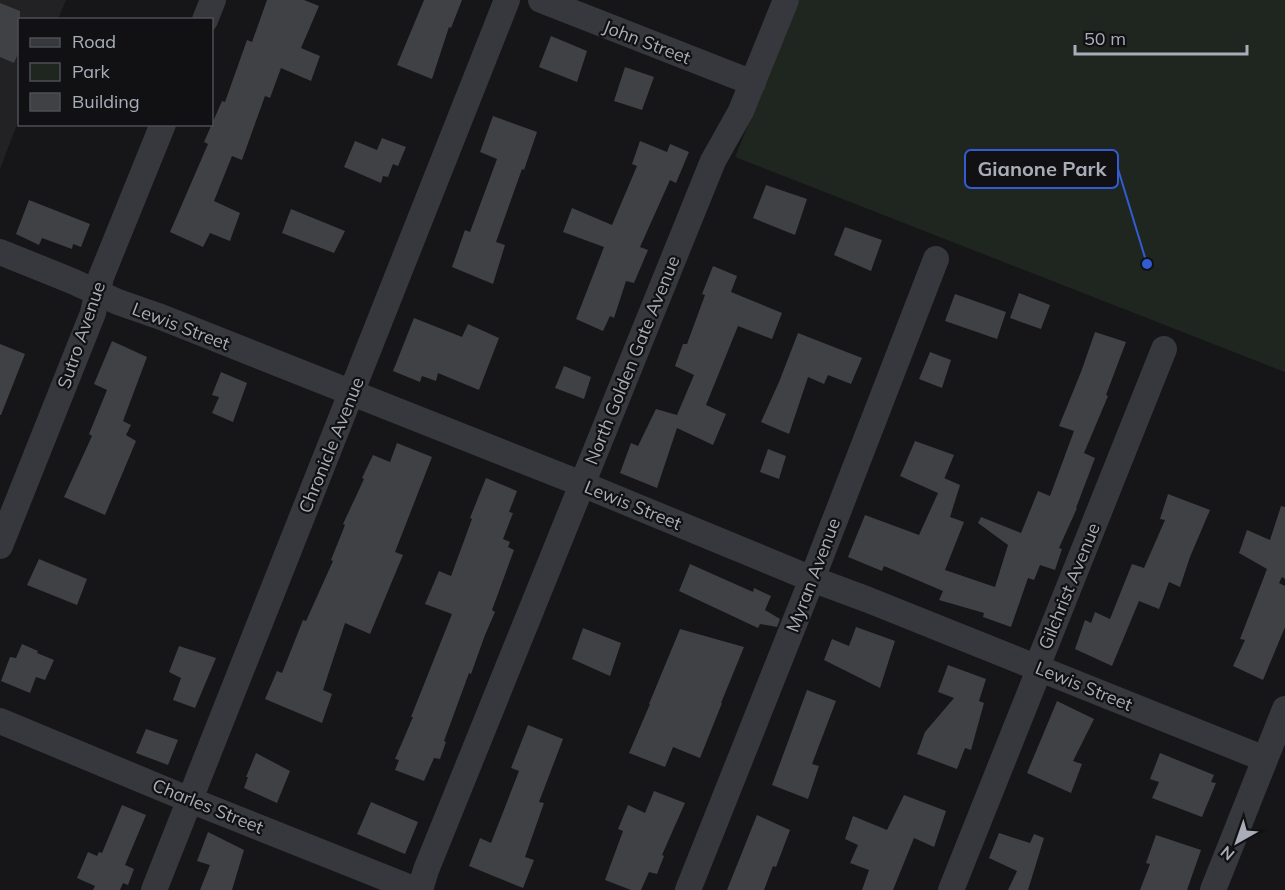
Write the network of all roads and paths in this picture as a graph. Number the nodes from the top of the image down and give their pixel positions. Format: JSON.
{"nodes":[{"id":1,"x":213,"y":0,"type":"edge"},
{"id":2,"x":507,"y":0,"type":"edge"},
{"id":3,"x":541,"y":0,"type":"edge"},
{"id":4,"x":786,"y":0,"type":"edge"},
{"id":5,"x":206,"y":18,"type":"edge"},
{"id":6,"x":753,"y":83,"type":"junction"},
{"id":7,"x":162,"y":126,"type":"edge"},
{"id":8,"x":0,"y":252,"type":"edge"},
{"id":9,"x":936,"y":259,"type":"dead end"},
{"id":10,"x":98,"y":293,"type":"junction"},
{"id":11,"x":1164,"y":349,"type":"dead end"},
{"id":12,"x":351,"y":393,"type":"junction"},
{"id":13,"x":582,"y":484,"type":"junction"},
{"id":14,"x":0,"y":546,"type":"edge"},
{"id":15,"x":812,"y":579,"type":"junction"},
{"id":16,"x":1037,"y":667,"type":"junction"},
{"id":17,"x":1285,"y":709,"type":"edge"},
{"id":18,"x":0,"y":721,"type":"edge"},
{"id":19,"x":1265,"y":759,"type":"junction"},
{"id":20,"x":190,"y":800,"type":"junction"},
{"id":21,"x":154,"y":890,"type":"edge"},
{"id":22,"x":418,"y":890,"type":"edge"},
{"id":23,"x":688,"y":890,"type":"edge"},
{"id":24,"x":951,"y":890,"type":"edge"},
{"id":25,"x":1213,"y":890,"type":"edge"}],
"edges":[{"from":1,"to":5,"type":"street"},
{"from":2,"to":12,"type":"street","name":"Chronicle Avenue"},
{"from":3,"to":6,"type":"street","name":"John Street"},
{"from":4,"to":6,"type":"street","name":"North Golden Gate Avenue"},
{"from":6,"to":13,"type":"street","name":"North Golden Gate Avenue"},
{"from":7,"to":10,"type":"street","name":"Sutro Avenue"},
{"from":8,"to":10,"type":"street","name":"Lewis Street"},
{"from":9,"to":15,"type":"street","name":"Myran Avenue"},
{"from":10,"to":12,"type":"street","name":"Lewis Street"},
{"from":10,"to":14,"type":"street","name":"Sutro Avenue"},
{"from":11,"to":16,"type":"street","name":"Gilchrist Avenue"},
{"from":12,"to":13,"type":"street","name":"Lewis Street"},
{"from":12,"to":20,"type":"street","name":"Chronicle Avenue"},
{"from":13,"to":15,"type":"street","name":"Lewis Street"},
{"from":13,"to":22,"type":"street","name":"North Golden Gate Avenue"},
{"from":15,"to":16,"type":"street","name":"Lewis Street"},
{"from":15,"to":23,"type":"street","name":"Myran Avenue"},
{"from":16,"to":19,"type":"street","name":"Lewis Street"},
{"from":16,"to":24,"type":"street","name":"Gilchrist Avenue"},
{"from":17,"to":19,"type":"street"},
{"from":18,"to":20,"type":"street","name":"Charles Street"},
{"from":19,"to":25,"type":"street"},
{"from":20,"to":21,"type":"street","name":"Chronicle Avenue"},
{"from":20,"to":22,"type":"street","name":"Charles Street"}]}
